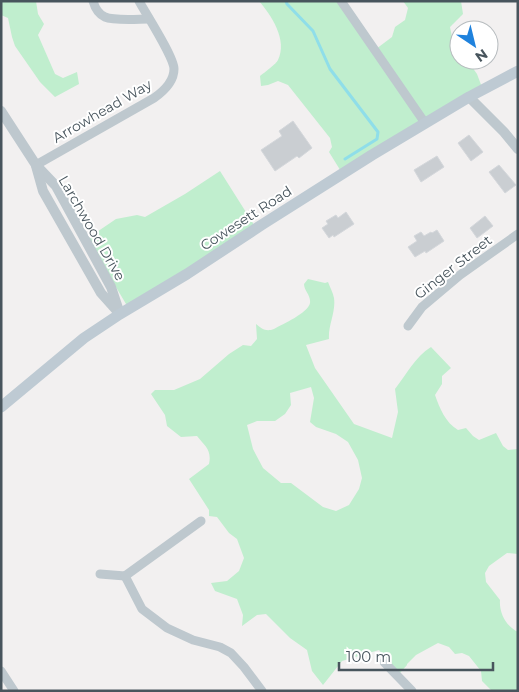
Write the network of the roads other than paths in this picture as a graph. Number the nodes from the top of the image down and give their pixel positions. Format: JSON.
{"nodes":[{"id":1,"x":93,"y":1,"type":"edge"},
{"id":2,"x":139,"y":1,"type":"edge"},
{"id":3,"x":341,"y":1,"type":"edge"},
{"id":4,"x":149,"y":19,"type":"junction"},
{"id":5,"x":518,"y":71,"type":"edge"},
{"id":6,"x":469,"y":97,"type":"junction"},
{"id":7,"x":1,"y":111,"type":"edge"},
{"id":8,"x":425,"y":123,"type":"junction"},
{"id":9,"x":518,"y":149,"type":"edge"},
{"id":10,"x":36,"y":165,"type":"junction"},
{"id":11,"x":518,"y":234,"type":"edge"},
{"id":12,"x":120,"y":314,"type":"junction"},
{"id":13,"x":408,"y":326,"type":"dead end"},
{"id":14,"x":1,"y":407,"type":"edge"},
{"id":15,"x":201,"y":521,"type":"dead end"},
{"id":16,"x":100,"y":574,"type":"dead end"},
{"id":17,"x":125,"y":576,"type":"junction"},
{"id":18,"x":384,"y":662,"type":"dead end"},
{"id":19,"x":1,"y":671,"type":"edge"},
{"id":20,"x":14,"y":691,"type":"edge"},
{"id":21,"x":262,"y":691,"type":"edge"},
{"id":22,"x":412,"y":691,"type":"edge"}],
"edges":[{"from":1,"to":4,"type":"street"},
{"from":2,"to":4,"type":"street","name":"Arrowhead Way"},
{"from":3,"to":8,"type":"street"},
{"from":4,"to":10,"type":"street","name":"Arrowhead Way"},
{"from":5,"to":6,"type":"main road","name":"Cowesett Road"},
{"from":6,"to":8,"type":"main road","name":"Cowesett Road"},
{"from":6,"to":9,"type":"street"},
{"from":7,"to":10,"type":"street","name":"Larchwood Drive"},
{"from":8,"to":12,"type":"main road","name":"Cowesett Road"},
{"from":10,"to":12,"type":"street","name":"Larchwood Drive"},
{"from":11,"to":13,"type":"street","name":"Ginger Street"},
{"from":12,"to":14,"type":"main road","name":"Cowesett Road"},
{"from":15,"to":17,"type":"street"},
{"from":16,"to":17,"type":"street"},
{"from":17,"to":21,"type":"street"},
{"from":18,"to":22,"type":"street"},
{"from":19,"to":20,"type":"street"}]}
